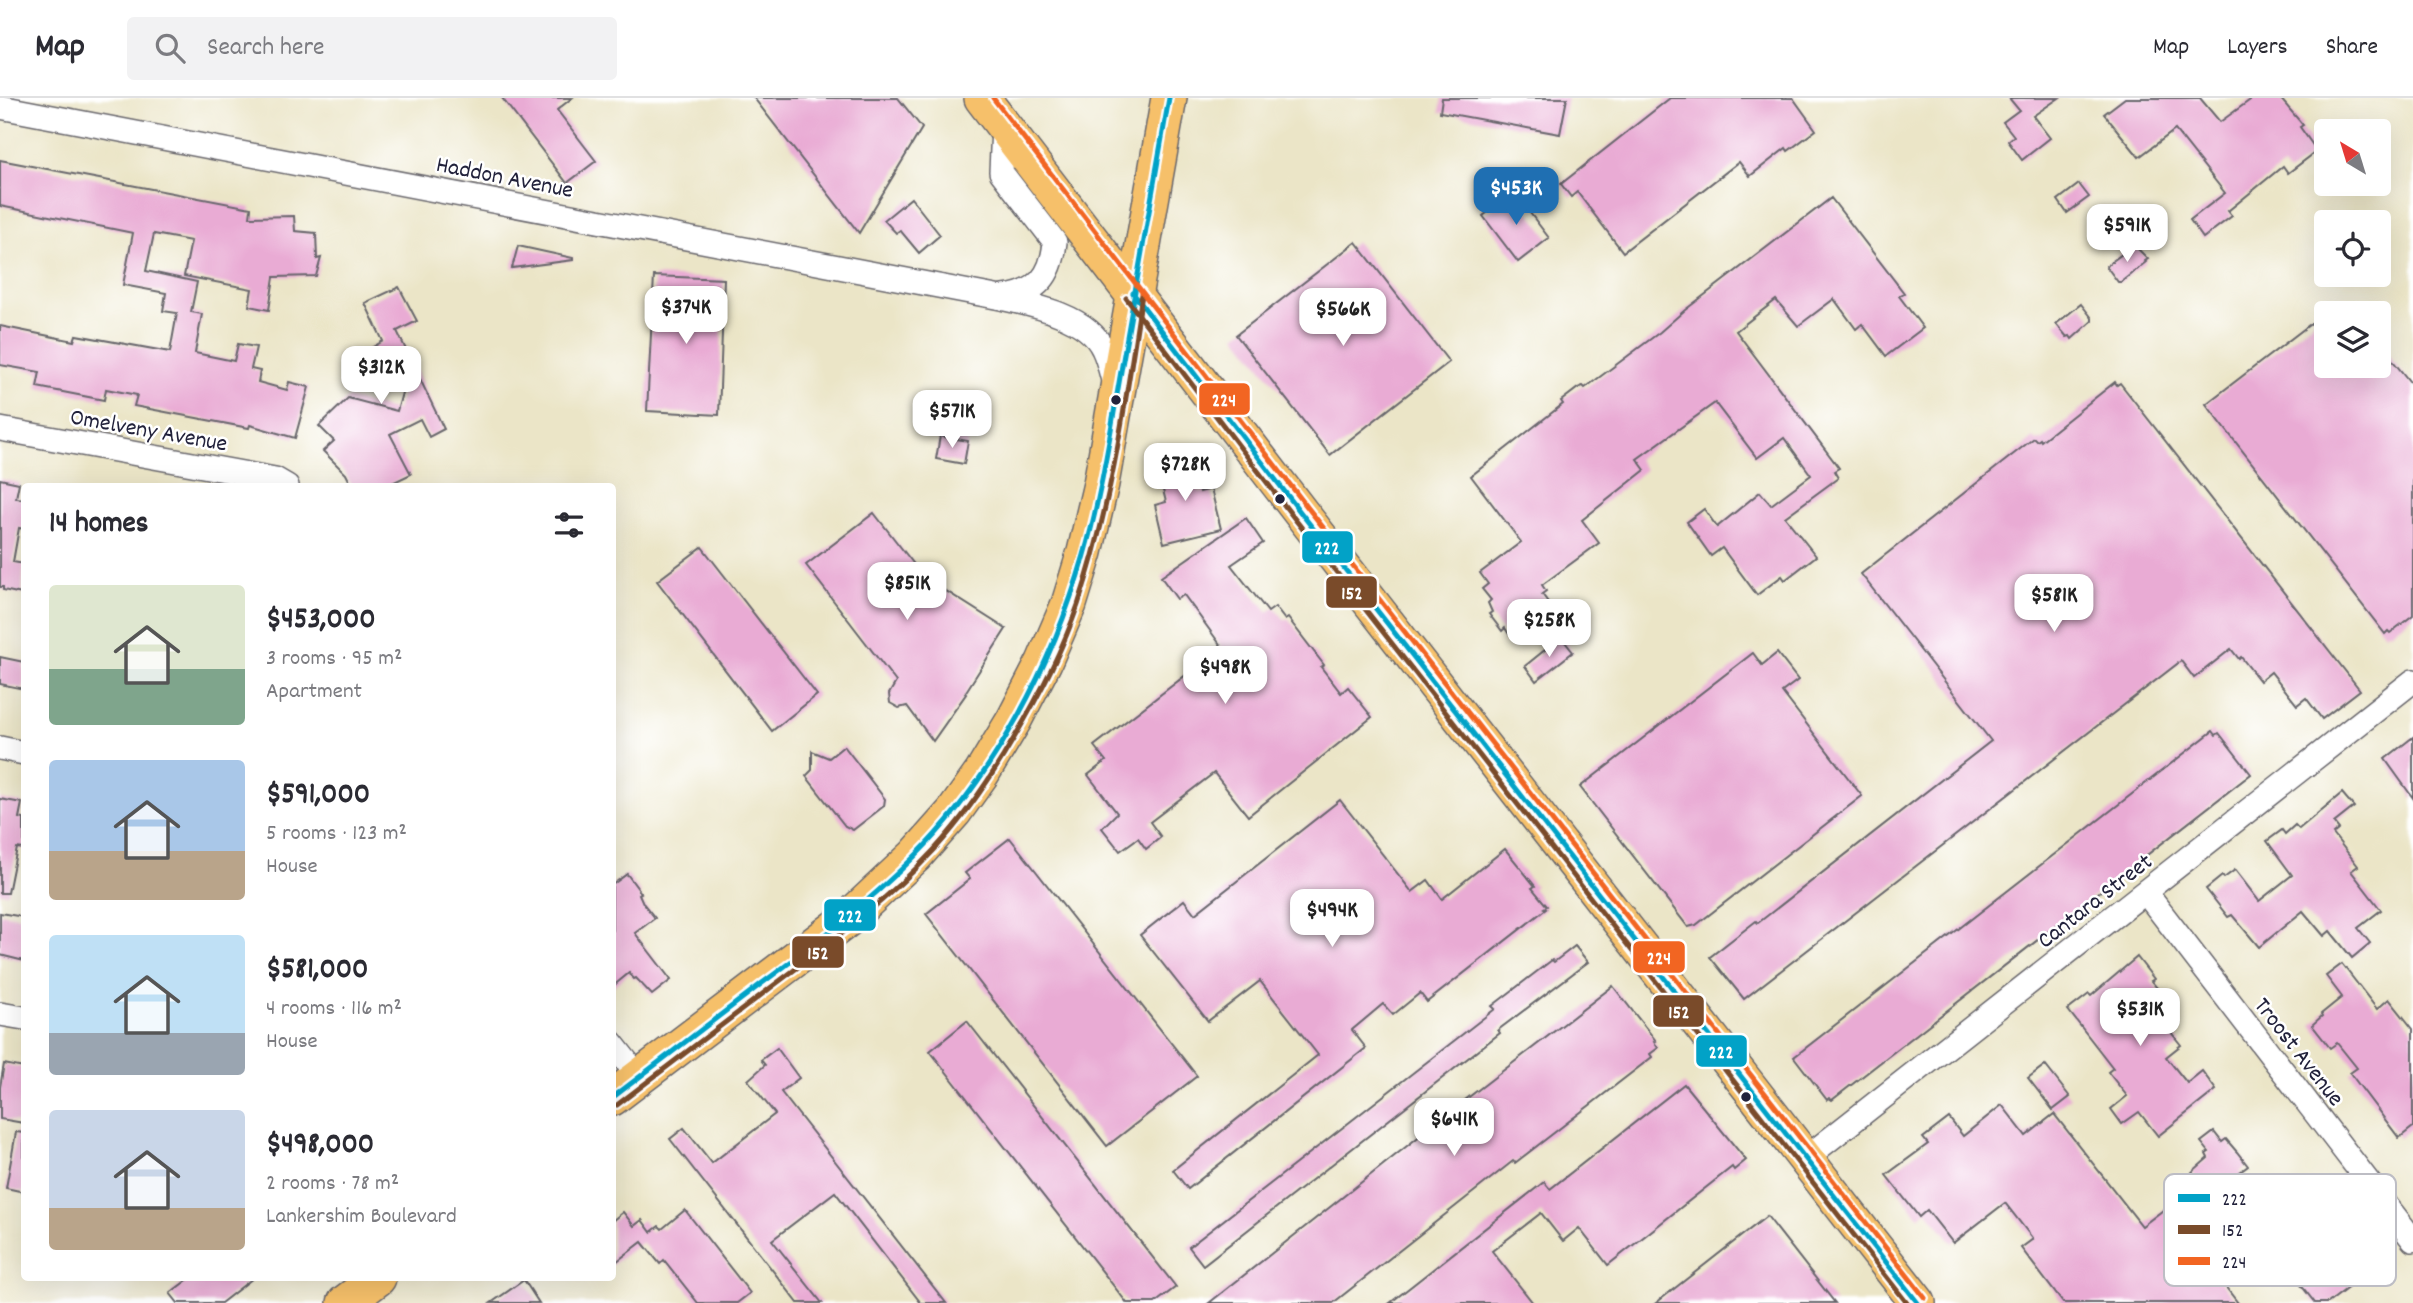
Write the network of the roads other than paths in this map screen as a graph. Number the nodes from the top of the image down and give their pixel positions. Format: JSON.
{"nodes":[{"id":1,"x":982,"y":98,"type":"edge"},
{"id":2,"x":1170,"y":98,"type":"edge"},
{"id":3,"x":16,"y":105,"type":"edge"},
{"id":4,"x":1003,"y":125,"type":"junction"},
{"id":5,"x":1133,"y":293,"type":"junction"},
{"id":6,"x":1001,"y":298,"type":"junction"},
{"id":7,"x":1117,"y":394,"type":"junction"},
{"id":8,"x":0,"y":429,"type":"edge"},
{"id":9,"x":282,"y":483,"type":"edge"},
{"id":10,"x":2413,"y":681,"type":"edge"},
{"id":11,"x":0,"y":748,"type":"edge"},
{"id":12,"x":21,"y":752,"type":"edge"},
{"id":13,"x":2146,"y":893,"type":"junction"},
{"id":14,"x":0,"y":1014,"type":"edge"},
{"id":15,"x":21,"y":1018,"type":"edge"},
{"id":16,"x":616,"y":1056,"type":"edge"},
{"id":17,"x":626,"y":1088,"type":"edge"},
{"id":18,"x":1806,"y":1158,"type":"junction"},
{"id":19,"x":2362,"y":1174,"type":"edge"},
{"id":20,"x":2396,"y":1218,"type":"edge"},
{"id":21,"x":2413,"y":1240,"type":"edge"},
{"id":22,"x":374,"y":1281,"type":"edge"},
{"id":23,"x":345,"y":1303,"type":"edge"},
{"id":24,"x":1917,"y":1303,"type":"edge"}],
"edges":[{"from":1,"to":4,"type":"main road"},
{"from":2,"to":5,"type":"main road"},
{"from":3,"to":6,"type":"street","name":"Haddon Avenue"},
{"from":4,"to":5,"type":"main road"},
{"from":4,"to":6,"type":"street","name":"Haddon Avenue"},
{"from":5,"to":7,"type":"main road"},
{"from":5,"to":18,"type":"main road"},
{"from":6,"to":7,"type":"street","name":"Haddon Avenue"},
{"from":7,"to":17,"type":"main road"},
{"from":8,"to":9,"type":"street","name":"Omelveny Avenue"},
{"from":10,"to":13,"type":"street","name":"Cantara Street"},
{"from":11,"to":12,"type":"street"},
{"from":13,"to":18,"type":"street","name":"Cantara Street"},
{"from":13,"to":19,"type":"street","name":"Troost Avenue"},
{"from":14,"to":15,"type":"street"},
{"from":16,"to":17,"type":"street"},
{"from":18,"to":24,"type":"main road"},
{"from":20,"to":21,"type":"street","name":"Troost Avenue"},
{"from":22,"to":23,"type":"main road"}]}
